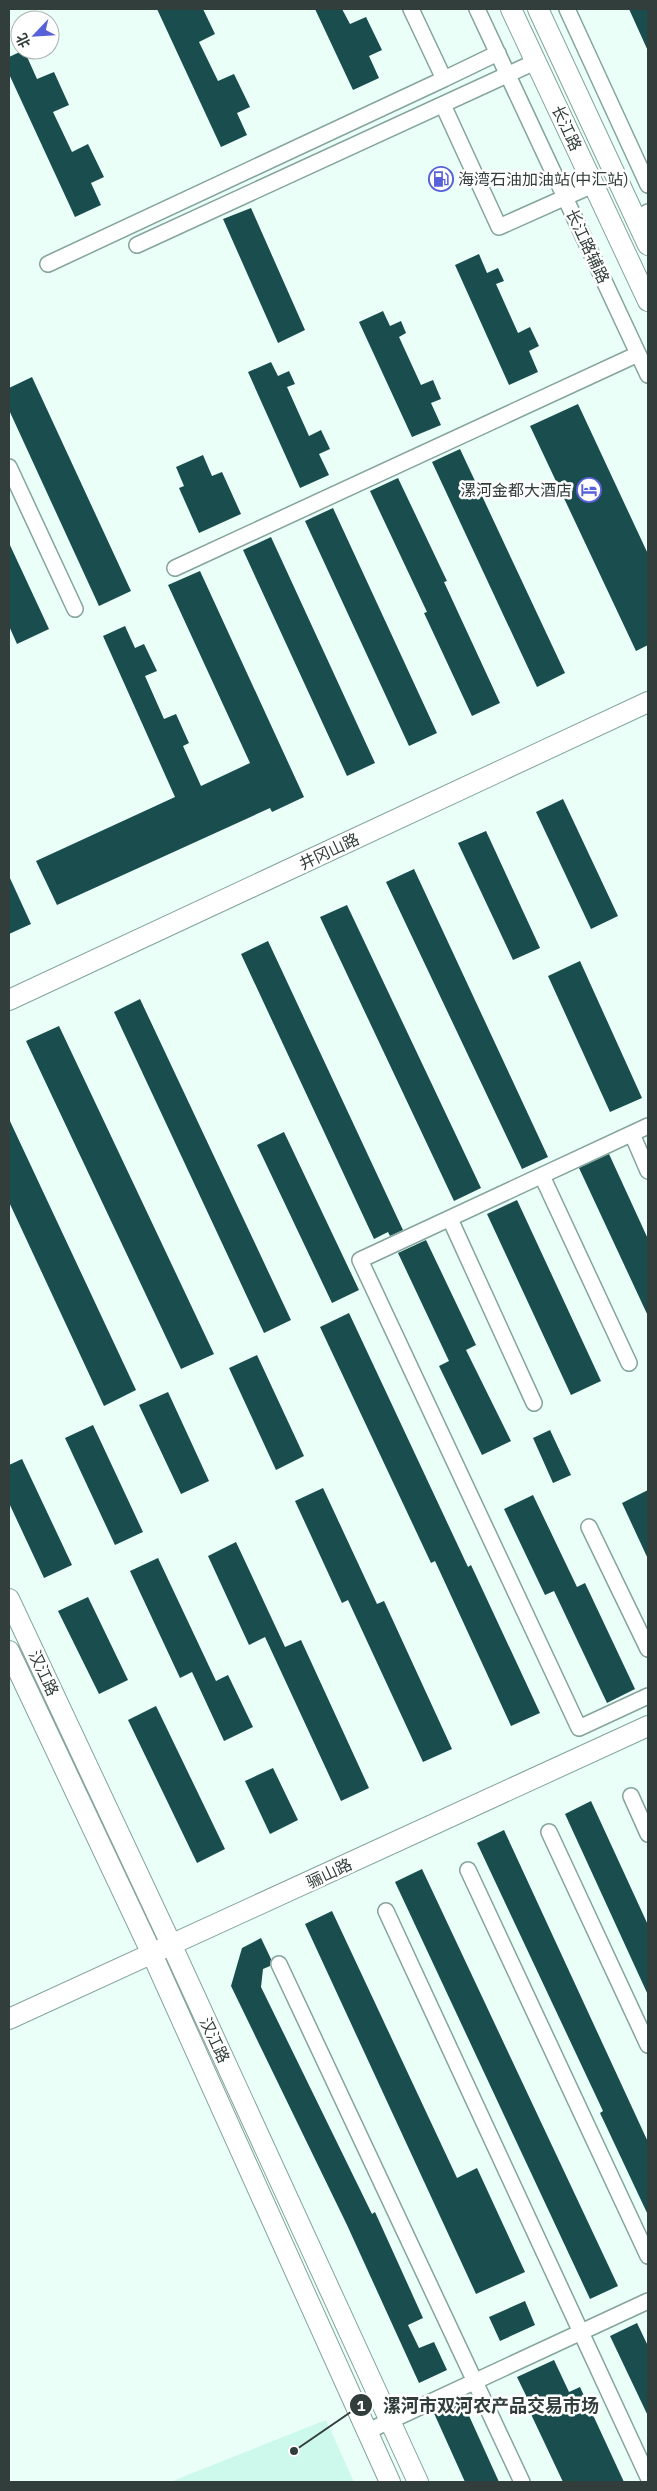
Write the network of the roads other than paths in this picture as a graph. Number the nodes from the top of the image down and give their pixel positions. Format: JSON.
{"nodes":[{"id":1,"x":411,"y":9,"type":"edge"},
{"id":2,"x":477,"y":9,"type":"edge"},
{"id":3,"x":511,"y":9,"type":"edge"},
{"id":4,"x":538,"y":9,"type":"edge"},
{"id":5,"x":567,"y":9,"type":"edge"},
{"id":6,"x":498,"y":53,"type":"junction"},
{"id":7,"x":536,"y":62,"type":"junction"},
{"id":8,"x":507,"y":75,"type":"junction"},
{"id":9,"x":444,"y":79,"type":"junction"},
{"id":10,"x":442,"y":105,"type":"junction"},
{"id":11,"x":593,"y":185,"type":"junction"},
{"id":12,"x":648,"y":185,"type":"edge"},
{"id":13,"x":565,"y":197,"type":"junction"},
{"id":14,"x":642,"y":216,"type":"edge"},
{"id":15,"x":137,"y":245,"type":"dead end"},
{"id":16,"x":648,"y":245,"type":"edge"},
{"id":17,"x":48,"y":264,"type":"dead end"},
{"id":18,"x":648,"y":301,"type":"edge"},
{"id":19,"x":638,"y":354,"type":"junction"},
{"id":20,"x":648,"y":375,"type":"edge"},
{"id":21,"x":9,"y":466,"type":"edge"},
{"id":22,"x":175,"y":568,"type":"dead end"},
{"id":23,"x":75,"y":610,"type":"dead end"},
{"id":24,"x":648,"y":702,"type":"edge"},
{"id":25,"x":9,"y":1000,"type":"edge"},
{"id":26,"x":648,"y":1126,"type":"edge"},
{"id":27,"x":632,"y":1134,"type":"junction"},
{"id":28,"x":648,"y":1170,"type":"edge"},
{"id":29,"x":542,"y":1176,"type":"junction"},
{"id":30,"x":450,"y":1219,"type":"junction"},
{"id":31,"x":629,"y":1362,"type":"dead end"},
{"id":32,"x":534,"y":1403,"type":"dead end"},
{"id":33,"x":589,"y":1528,"type":"dead end"},
{"id":34,"x":9,"y":1600,"type":"edge"},
{"id":35,"x":648,"y":1649,"type":"edge"},
{"id":36,"x":9,"y":1651,"type":"edge"},
{"id":37,"x":648,"y":1696,"type":"edge"},
{"id":38,"x":648,"y":1726,"type":"edge"},
{"id":39,"x":630,"y":1796,"type":"dead end"},
{"id":40,"x":549,"y":1832,"type":"dead end"},
{"id":41,"x":648,"y":1834,"type":"edge"},
{"id":42,"x":468,"y":1870,"type":"dead end"},
{"id":43,"x":386,"y":1911,"type":"dead end"},
{"id":44,"x":172,"y":1946,"type":"junction"},
{"id":45,"x":152,"y":1954,"type":"junction"},
{"id":46,"x":279,"y":1964,"type":"dead end"},
{"id":47,"x":9,"y":2019,"type":"edge"},
{"id":48,"x":648,"y":2045,"type":"edge"},
{"id":49,"x":648,"y":2256,"type":"edge"},
{"id":50,"x":648,"y":2301,"type":"edge"},
{"id":51,"x":580,"y":2333,"type":"junction"},
{"id":52,"x":475,"y":2382,"type":"junction"},
{"id":53,"x":391,"y":2422,"type":"junction"},
{"id":54,"x":366,"y":2432,"type":"junction"},
{"id":55,"x":648,"y":2478,"type":"edge"},
{"id":56,"x":390,"y":2482,"type":"edge"},
{"id":57,"x":418,"y":2482,"type":"edge"},
{"id":58,"x":522,"y":2482,"type":"edge"}],
"edges":[{"from":1,"to":9,"type":"street"},
{"from":2,"to":6,"type":"street","name":"长江路辅路"},
{"from":3,"to":7,"type":"street","name":"长江路"},
{"from":4,"to":14,"type":"street","name":"长江路"},
{"from":5,"to":12,"type":"street"},
{"from":6,"to":8,"type":"street","name":"长江路辅路"},
{"from":6,"to":9,"type":"street"},
{"from":7,"to":8,"type":"street"},
{"from":7,"to":11,"type":"street","name":"长江路"},
{"from":8,"to":10,"type":"street"},
{"from":8,"to":13,"type":"street","name":"长江路辅路"},
{"from":9,"to":17,"type":"street"},
{"from":10,"to":13,"type":"street"},
{"from":10,"to":15,"type":"street"},
{"from":11,"to":13,"type":"street"},
{"from":11,"to":18,"type":"street","name":"长江路"},
{"from":13,"to":19,"type":"street","name":"长江路辅路"},
{"from":14,"to":16,"type":"street","name":"长江路"},
{"from":19,"to":20,"type":"street","name":"长江路辅路"},
{"from":19,"to":22,"type":"street"},
{"from":21,"to":23,"type":"street"},
{"from":24,"to":25,"type":"street","name":"井冈山路"},
{"from":26,"to":27,"type":"street"},
{"from":27,"to":28,"type":"street"},
{"from":27,"to":29,"type":"street"},
{"from":29,"to":30,"type":"street"},
{"from":29,"to":31,"type":"street"},
{"from":30,"to":32,"type":"street"},
{"from":30,"to":37,"type":"street"},
{"from":33,"to":35,"type":"street"},
{"from":34,"to":44,"type":"street","name":"汉江路"},
{"from":36,"to":45,"type":"street","name":"汉江路"},
{"from":38,"to":44,"type":"street","name":"骊山路"},
{"from":39,"to":41,"type":"street"},
{"from":40,"to":48,"type":"street"},
{"from":42,"to":49,"type":"street"},
{"from":43,"to":51,"type":"street"},
{"from":44,"to":45,"type":"street","name":"骊山路"},
{"from":44,"to":53,"type":"street","name":"汉江路"},
{"from":45,"to":47,"type":"street","name":"骊山路"},
{"from":45,"to":54,"type":"street","name":"汉江路"},
{"from":46,"to":52,"type":"street"},
{"from":50,"to":51,"type":"street"},
{"from":51,"to":52,"type":"street"},
{"from":51,"to":55,"type":"street"},
{"from":52,"to":53,"type":"street"},
{"from":52,"to":58,"type":"street"},
{"from":53,"to":54,"type":"street"},
{"from":53,"to":57,"type":"street","name":"汉江路"},
{"from":54,"to":56,"type":"street","name":"汉江路"}]}
